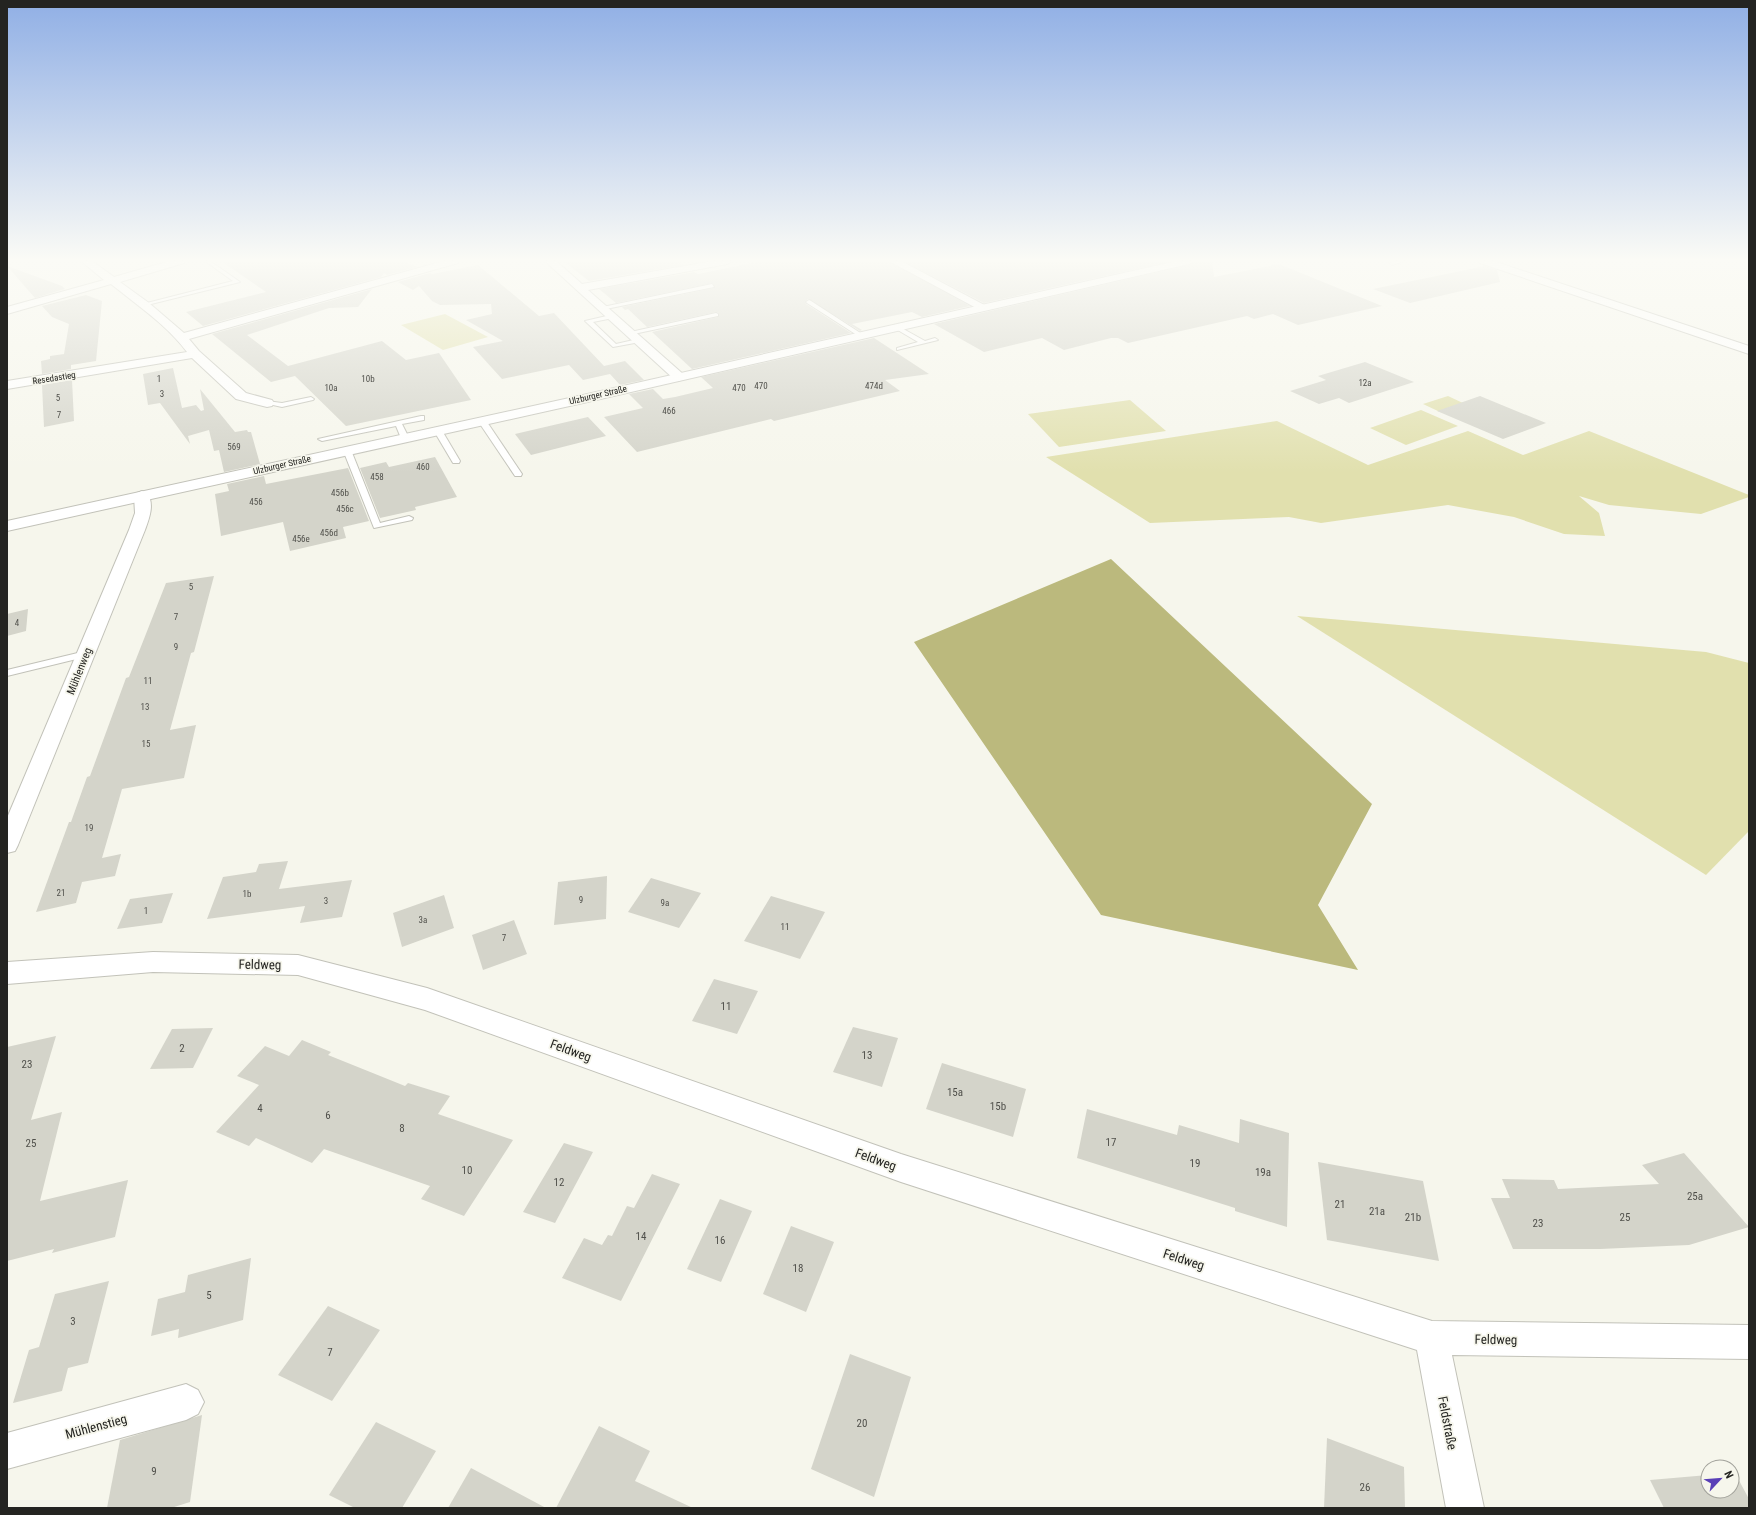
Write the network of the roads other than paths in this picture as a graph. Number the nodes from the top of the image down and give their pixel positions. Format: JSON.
{"nodes":[{"id":1,"x":176,"y":332,"type":"edge"},
{"id":2,"x":201,"y":332,"type":"edge"},
{"id":3,"x":600,"y":332,"type":"edge"},
{"id":4,"x":635,"y":332,"type":"edge"},
{"id":5,"x":855,"y":332,"type":"edge"},
{"id":6,"x":881,"y":332,"type":"edge"},
{"id":7,"x":904,"y":332,"type":"edge"},
{"id":8,"x":1695,"y":332,"type":"edge"},
{"id":9,"x":629,"y":333,"type":"joint"},
{"id":10,"x":862,"y":336,"type":"junction"},
{"id":11,"x":182,"y":337,"type":"junction"},
{"id":12,"x":935,"y":340,"type":"dead end"},
{"id":13,"x":638,"y":341,"type":"junction"},
{"id":14,"x":924,"y":343,"type":"junction"},
{"id":15,"x":899,"y":349,"type":"dead end"},
{"id":16,"x":1749,"y":350,"type":"edge"},
{"id":17,"x":195,"y":354,"type":"junction"},
{"id":18,"x":679,"y":377,"type":"junction"},
{"id":19,"x":7,"y":385,"type":"edge"},
{"id":20,"x":311,"y":400,"type":"dead end"},
{"id":21,"x":267,"y":403,"type":"joint"},
{"id":22,"x":421,"y":418,"type":"dead end"},
{"id":23,"x":482,"y":421,"type":"junction"},
{"id":24,"x":398,"y":422,"type":"junction"},
{"id":25,"x":438,"y":431,"type":"junction"},
{"id":26,"x":405,"y":438,"type":"junction"},
{"id":27,"x":322,"y":439,"type":"dead end"},
{"id":28,"x":347,"y":450,"type":"junction"},
{"id":29,"x":456,"y":461,"type":"dead end"},
{"id":30,"x":518,"y":474,"type":"dead end"},
{"id":31,"x":142,"y":496,"type":"junction"},
{"id":32,"x":409,"y":518,"type":"dead end"},
{"id":33,"x":7,"y":526,"type":"edge"},
{"id":34,"x":86,"y":654,"type":"junction"},
{"id":35,"x":7,"y":672,"type":"edge"},
{"id":36,"x":7,"y":845,"type":"edge"},
{"id":37,"x":7,"y":973,"type":"edge"},
{"id":38,"x":1432,"y":1338,"type":"junction"},
{"id":39,"x":1749,"y":1342,"type":"edge"},
{"id":40,"x":186,"y":1402,"type":"dead end"},
{"id":41,"x":7,"y":1451,"type":"edge"},
{"id":42,"x":1465,"y":1508,"type":"edge"}],
"edges":[{"from":1,"to":11,"type":"street"},
{"from":2,"to":11,"type":"street"},
{"from":3,"to":13,"type":"lane"},
{"from":4,"to":9,"type":"lane"},
{"from":5,"to":10,"type":"lane"},
{"from":6,"to":10,"type":"main road","name":"Ulzburger Straße"},
{"from":7,"to":14,"type":"lane"},
{"from":8,"to":16,"type":"street"},
{"from":9,"to":13,"type":"street"},
{"from":10,"to":18,"type":"main road","name":"Ulzburger Straße"},
{"from":11,"to":17,"type":"street"},
{"from":12,"to":14,"type":"lane"},
{"from":13,"to":18,"type":"street"},
{"from":14,"to":15,"type":"lane"},
{"from":17,"to":19,"type":"street","name":"Resedastieg"},
{"from":17,"to":21,"type":"street"},
{"from":18,"to":23,"type":"main road","name":"Ulzburger Straße"},
{"from":20,"to":21,"type":"lane"},
{"from":22,"to":24,"type":"lane"},
{"from":23,"to":25,"type":"main road","name":"Ulzburger Straße"},
{"from":23,"to":30,"type":"lane"},
{"from":24,"to":26,"type":"lane"},
{"from":24,"to":27,"type":"lane"},
{"from":25,"to":26,"type":"main road","name":"Ulzburger Straße"},
{"from":25,"to":29,"type":"lane"},
{"from":26,"to":28,"type":"main road","name":"Ulzburger Straße"},
{"from":28,"to":31,"type":"main road","name":"Ulzburger Straße"},
{"from":28,"to":32,"type":"lane"},
{"from":31,"to":33,"type":"main road","name":"Ulzburger Straße"},
{"from":31,"to":34,"type":"street","name":"Mühlenweg"},
{"from":34,"to":35,"type":"lane"},
{"from":34,"to":36,"type":"street","name":"Mühlenweg"},
{"from":37,"to":38,"type":"street","name":"Feldweg"},
{"from":38,"to":39,"type":"street","name":"Feldweg"},
{"from":38,"to":42,"type":"street","name":"Feldstraße"},
{"from":40,"to":41,"type":"street","name":"Mühlenstieg"}]}
